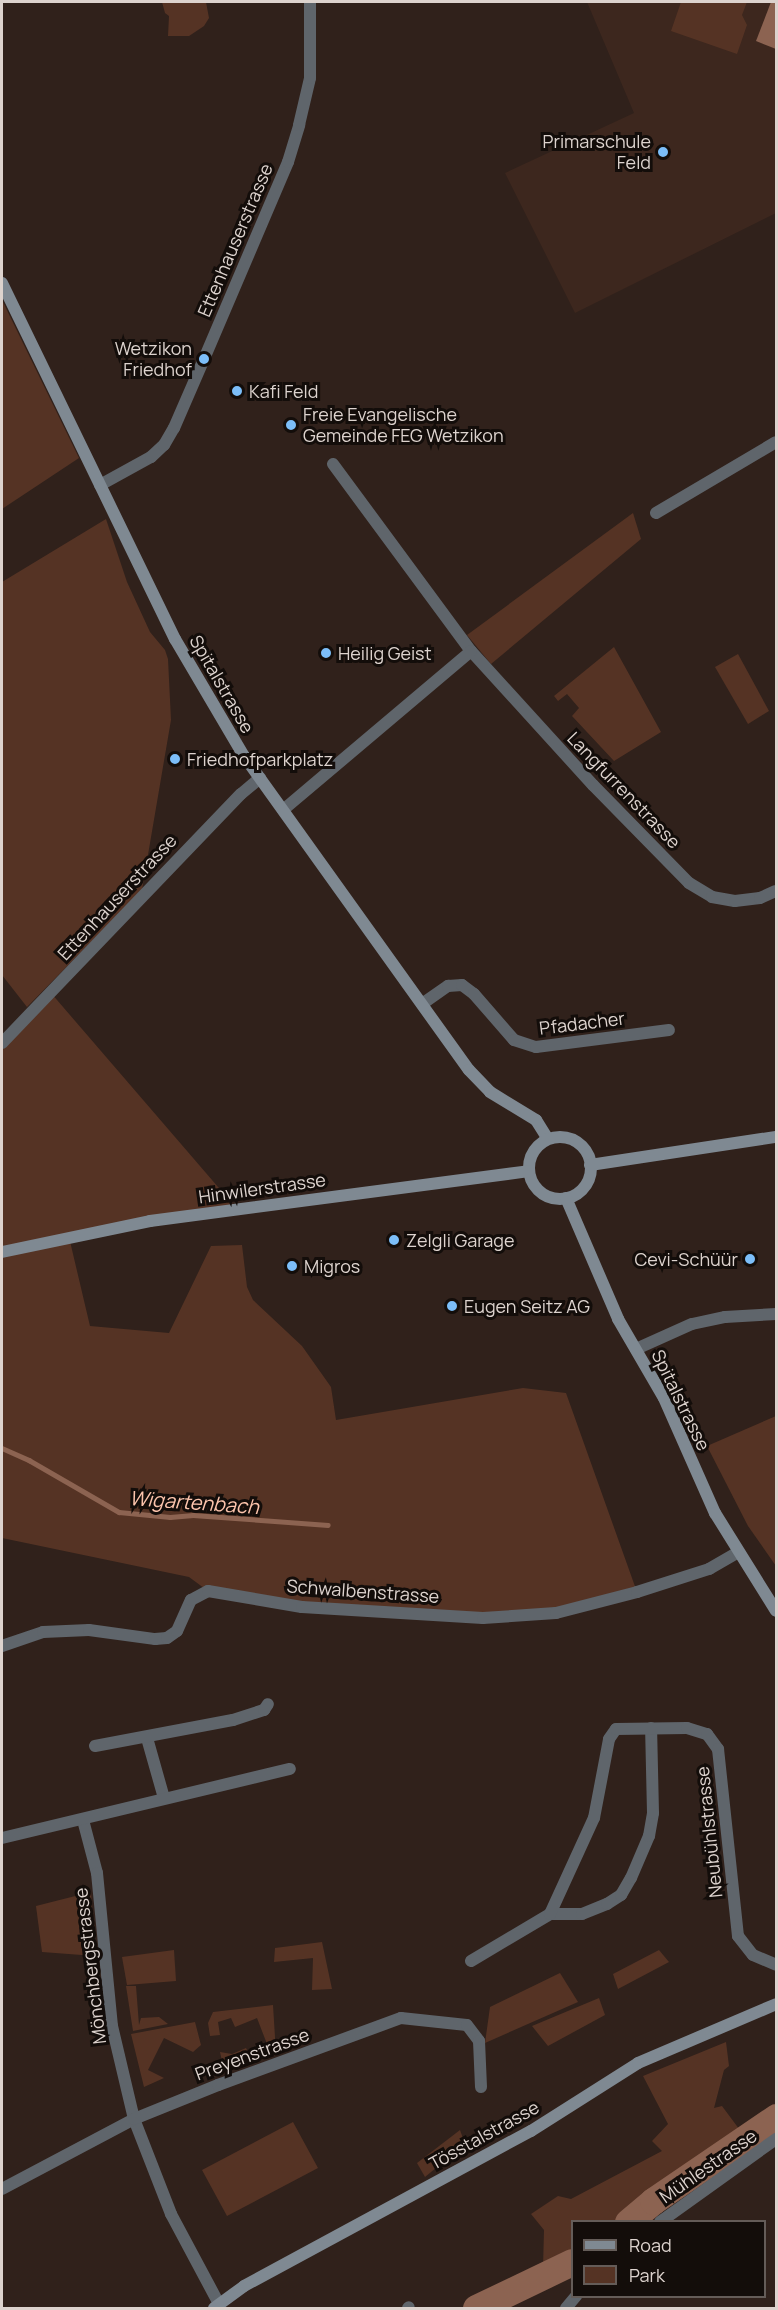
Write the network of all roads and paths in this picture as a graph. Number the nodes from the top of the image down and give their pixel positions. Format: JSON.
{"nodes":[{"id":1,"x":310,"y":2,"type":"edge"},
{"id":2,"x":2,"y":283,"type":"edge"},
{"id":3,"x":777,"y":442,"type":"edge"},
{"id":4,"x":333,"y":464,"type":"dead end"},
{"id":5,"x":100,"y":484,"type":"junction"},
{"id":6,"x":656,"y":513,"type":"dead end"},
{"id":7,"x":471,"y":651,"type":"junction"},
{"id":8,"x":260,"y":778,"type":"junction"},
{"id":9,"x":283,"y":810,"type":"junction"},
{"id":10,"x":777,"y":891,"type":"edge"},
{"id":11,"x":422,"y":1004,"type":"junction"},
{"id":12,"x":669,"y":1030,"type":"dead end"},
{"id":13,"x":2,"y":1043,"type":"edge"},
{"id":14,"x":777,"y":1137,"type":"edge"},
{"id":15,"x":548,"y":1139,"type":"junction"},
{"id":16,"x":590,"y":1164,"type":"junction"},
{"id":17,"x":529,"y":1171,"type":"junction"},
{"id":18,"x":566,"y":1198,"type":"junction"},
{"id":19,"x":2,"y":1252,"type":"edge"},
{"id":20,"x":777,"y":1314,"type":"edge"},
{"id":21,"x":636,"y":1349,"type":"junction"},
{"id":22,"x":739,"y":1552,"type":"junction"},
{"id":23,"x":777,"y":1611,"type":"edge"},
{"id":24,"x":2,"y":1646,"type":"edge"},
{"id":25,"x":268,"y":1704,"type":"dead end"},
{"id":26,"x":651,"y":1728,"type":"junction"},
{"id":27,"x":147,"y":1738,"type":"junction"},
{"id":28,"x":95,"y":1746,"type":"dead end"},
{"id":29,"x":290,"y":1769,"type":"dead end"},
{"id":30,"x":164,"y":1798,"type":"junction"},
{"id":31,"x":83,"y":1820,"type":"junction"},
{"id":32,"x":2,"y":1838,"type":"edge"},
{"id":33,"x":550,"y":1914,"type":"junction"},
{"id":34,"x":471,"y":1961,"type":"dead end"},
{"id":35,"x":777,"y":1965,"type":"edge"},
{"id":36,"x":777,"y":2004,"type":"edge"},
{"id":37,"x":481,"y":2087,"type":"dead end"},
{"id":38,"x":134,"y":2119,"type":"junction"},
{"id":39,"x":777,"y":2139,"type":"edge"},
{"id":40,"x":2,"y":2189,"type":"edge"},
{"id":41,"x":663,"y":2220,"type":"edge"},
{"id":42,"x":217,"y":2306,"type":"edge"}],
"edges":[{"from":1,"to":5,"type":"street","name":"Ettenhauserstrasse"},
{"from":2,"to":5,"type":"main road","name":"Spitalstrasse"},
{"from":3,"to":6,"type":"street"},
{"from":4,"to":7,"type":"street","name":"Langfurrenstrasse"},
{"from":5,"to":8,"type":"main road","name":"Spitalstrasse"},
{"from":7,"to":9,"type":"street"},
{"from":7,"to":10,"type":"street","name":"Langfurrenstrasse"},
{"from":8,"to":9,"type":"main road","name":"Spitalstrasse"},
{"from":8,"to":13,"type":"street","name":"Ettenhauserstrasse"},
{"from":9,"to":11,"type":"main road","name":"Spitalstrasse"},
{"from":11,"to":12,"type":"street","name":"Pfadacher"},
{"from":11,"to":15,"type":"main road","name":"Spitalstrasse"},
{"from":14,"to":16,"type":"main road"},
{"from":15,"to":16,"type":"main road"},
{"from":15,"to":17,"type":"main road"},
{"from":16,"to":18,"type":"main road"},
{"from":17,"to":18,"type":"main road"},
{"from":17,"to":19,"type":"main road","name":"Hinwilerstrasse"},
{"from":18,"to":21,"type":"main road","name":"Spitalstrasse"},
{"from":20,"to":21,"type":"street"},
{"from":21,"to":22,"type":"main road","name":"Spitalstrasse"},
{"from":22,"to":23,"type":"main road","name":"Spitalstrasse"},
{"from":22,"to":24,"type":"street","name":"Schwalbenstrasse"},
{"from":25,"to":27,"type":"street"},
{"from":26,"to":33,"type":"street","name":"Neubühlstrasse"},
{"from":26,"to":33,"type":"street"},
{"from":26,"to":35,"type":"street","name":"Neubühlstrasse"},
{"from":27,"to":28,"type":"street"},
{"from":27,"to":30,"type":"street"},
{"from":29,"to":30,"type":"street"},
{"from":30,"to":31,"type":"street"},
{"from":31,"to":32,"type":"street"},
{"from":31,"to":38,"type":"street","name":"Mönchbergstrasse"},
{"from":33,"to":34,"type":"street"},
{"from":36,"to":42,"type":"main road","name":"Tösstalstrasse"},
{"from":37,"to":38,"type":"street","name":"Preyenstrasse"},
{"from":38,"to":40,"type":"street","name":"Preyenstrasse"},
{"from":38,"to":42,"type":"street","name":"Mönchbergstrasse"},
{"from":39,"to":41,"type":"street","name":"Mühlestrasse"}]}
